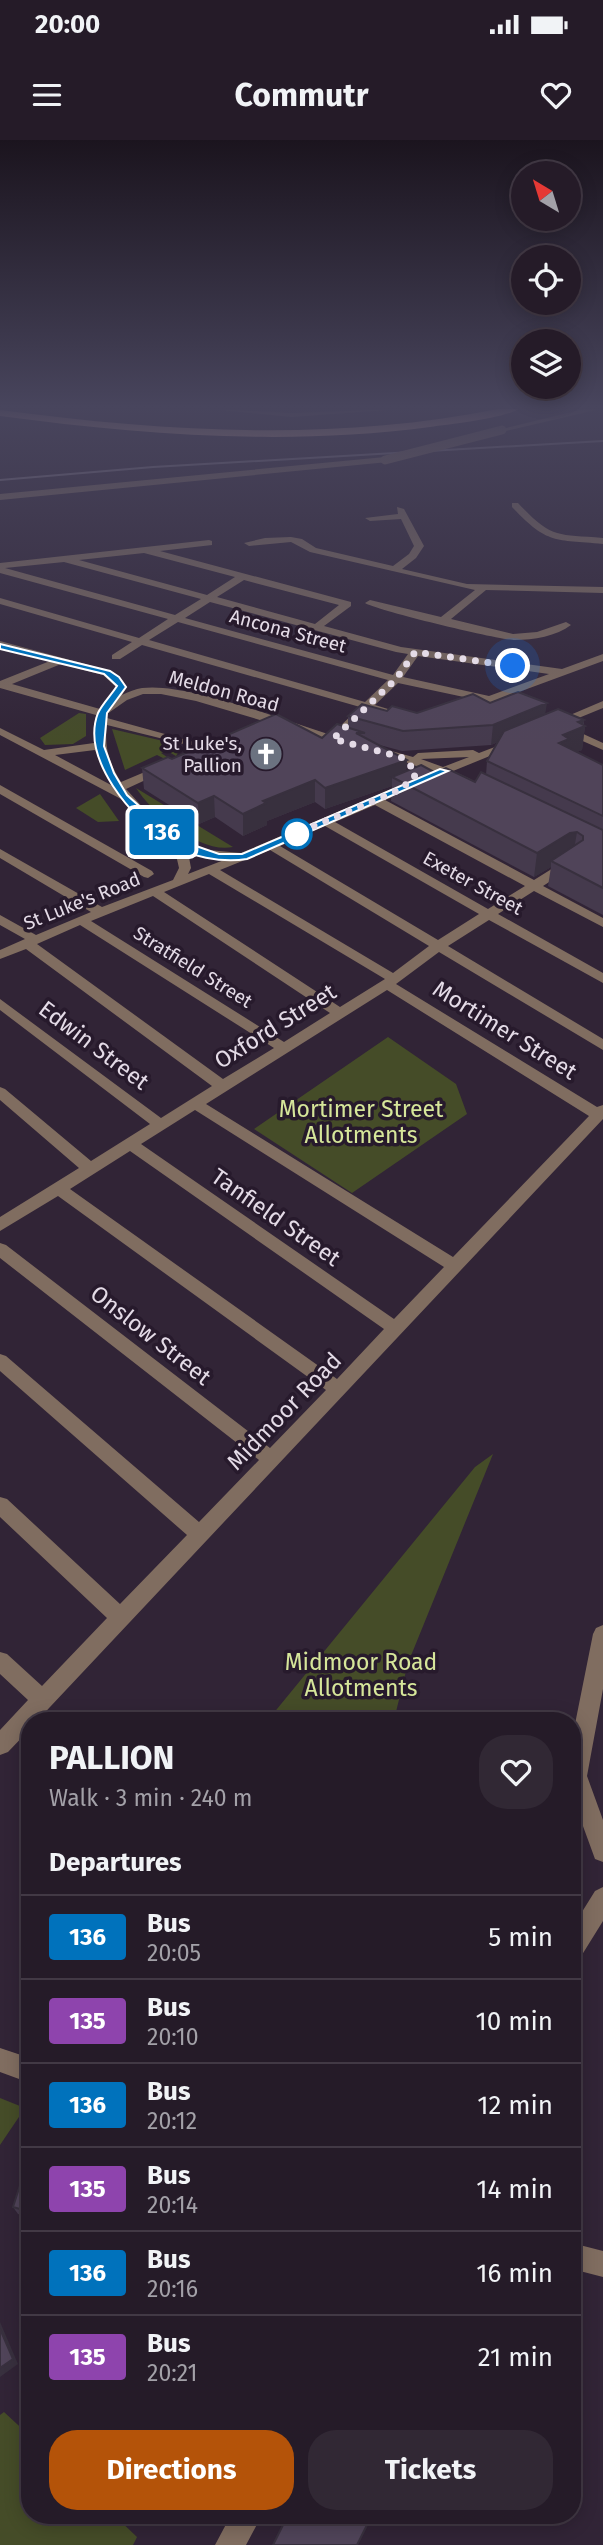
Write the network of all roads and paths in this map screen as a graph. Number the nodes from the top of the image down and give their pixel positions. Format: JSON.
{"nodes":[{"id":1,"x":407,"y":521,"type":"edge"},
{"id":2,"x":530,"y":521,"type":"edge"},
{"id":3,"x":603,"y":541,"type":"edge"},
{"id":4,"x":249,"y":542,"type":"dead end"},
{"id":5,"x":209,"y":543,"type":"dead end"},
{"id":6,"x":144,"y":550,"type":"junction"},
{"id":7,"x":64,"y":559,"type":"junction"},
{"id":8,"x":0,"y":568,"type":"edge"},
{"id":9,"x":394,"y":570,"type":"junction"},
{"id":10,"x":242,"y":578,"type":"junction"},
{"id":11,"x":482,"y":589,"type":"junction"},
{"id":12,"x":603,"y":590,"type":"edge"},
{"id":13,"x":210,"y":598,"type":"junction"},
{"id":14,"x":0,"y":601,"type":"edge"},
{"id":15,"x":370,"y":603,"type":"dead end"},
{"id":16,"x":177,"y":619,"type":"junction"},
{"id":17,"x":441,"y":622,"type":"junction"},
{"id":18,"x":566,"y":625,"type":"dead end"},
{"id":19,"x":317,"y":627,"type":"junction"},
{"id":20,"x":140,"y":642,"type":"junction"},
{"id":21,"x":2,"y":646,"type":"edge"},
{"id":22,"x":415,"y":652,"type":"junction"},
{"id":23,"x":116,"y":657,"type":"dead end"},
{"id":24,"x":603,"y":657,"type":"edge"},
{"id":25,"x":61,"y":660,"type":"junction"},
{"id":26,"x":107,"y":673,"type":"junction"},
{"id":27,"x":563,"y":673,"type":"junction"},
{"id":28,"x":396,"y":679,"type":"junction"},
{"id":29,"x":1,"y":684,"type":"edge"},
{"id":30,"x":198,"y":698,"type":"junction"},
{"id":31,"x":490,"y":700,"type":"junction"},
{"id":32,"x":603,"y":704,"type":"edge"},
{"id":33,"x":516,"y":706,"type":"edge"},
{"id":34,"x":367,"y":707,"type":"junction"},
{"id":35,"x":394,"y":713,"type":"edge"},
{"id":36,"x":456,"y":713,"type":"edge"},
{"id":37,"x":102,"y":717,"type":"junction"},
{"id":38,"x":272,"y":721,"type":"junction"},
{"id":39,"x":252,"y":729,"type":"edge"},
{"id":40,"x":0,"y":731,"type":"edge"},
{"id":41,"x":333,"y":739,"type":"junction"},
{"id":42,"x":100,"y":746,"type":"junction"},
{"id":43,"x":603,"y":747,"type":"edge"},
{"id":44,"x":45,"y":753,"type":"junction"},
{"id":45,"x":484,"y":756,"type":"junction"},
{"id":46,"x":401,"y":757,"type":"junction"},
{"id":47,"x":184,"y":759,"type":"edge"},
{"id":48,"x":172,"y":765,"type":"edge"},
{"id":49,"x":443,"y":771,"type":"junction"},
{"id":50,"x":477,"y":786,"type":"junction"},
{"id":51,"x":0,"y":789,"type":"edge"},
{"id":52,"x":399,"y":790,"type":"junction"},
{"id":53,"x":121,"y":792,"type":"junction"},
{"id":54,"x":374,"y":800,"type":"junction"},
{"id":55,"x":324,"y":821,"type":"junction"},
{"id":56,"x":180,"y":844,"type":"junction"},
{"id":57,"x":271,"y":845,"type":"junction"},
{"id":58,"x":0,"y":853,"type":"edge"},
{"id":59,"x":243,"y":857,"type":"junction"},
{"id":60,"x":572,"y":862,"type":"edge"},
{"id":61,"x":211,"y":870,"type":"junction"},
{"id":62,"x":148,"y":874,"type":"dead end"},
{"id":63,"x":178,"y":881,"type":"junction"},
{"id":64,"x":533,"y":885,"type":"junction"},
{"id":65,"x":155,"y":892,"type":"junction"},
{"id":66,"x":101,"y":912,"type":"junction"},
{"id":67,"x":491,"y":914,"type":"junction"},
{"id":68,"x":0,"y":919,"type":"edge"},
{"id":69,"x":80,"y":920,"type":"junction"},
{"id":70,"x":603,"y":923,"type":"edge"},
{"id":71,"x":31,"y":942,"type":"junction"},
{"id":72,"x":440,"y":945,"type":"junction"},
{"id":73,"x":0,"y":955,"type":"edge"},
{"id":74,"x":603,"y":979,"type":"edge"},
{"id":75,"x":390,"y":981,"type":"junction"},
{"id":76,"x":0,"y":1003,"type":"edge"},
{"id":77,"x":340,"y":1013,"type":"junction"},
{"id":78,"x":603,"y":1045,"type":"edge"},
{"id":79,"x":284,"y":1048,"type":"junction"},
{"id":80,"x":222,"y":1086,"type":"junction"},
{"id":81,"x":0,"y":1092,"type":"edge"},
{"id":82,"x":194,"y":1103,"type":"junction"},
{"id":83,"x":601,"y":1112,"type":"edge"},
{"id":84,"x":160,"y":1124,"type":"junction"},
{"id":85,"x":129,"y":1143,"type":"junction"},
{"id":86,"x":89,"y":1168,"type":"junction"},
{"id":87,"x":58,"y":1188,"type":"junction"},
{"id":88,"x":0,"y":1225,"type":"edge"},
{"id":89,"x":0,"y":1249,"type":"edge"},
{"id":90,"x":455,"y":1266,"type":"junction"},
{"id":91,"x":396,"y":1329,"type":"junction"},
{"id":92,"x":0,"y":1361,"type":"edge"},
{"id":93,"x":338,"y":1389,"type":"junction"},
{"id":94,"x":272,"y":1460,"type":"junction"},
{"id":95,"x":0,"y":1505,"type":"edge"},
{"id":96,"x":200,"y":1535,"type":"junction"},
{"id":97,"x":121,"y":1618,"type":"junction"},
{"id":98,"x":603,"y":1634,"type":"edge"},
{"id":99,"x":0,"y":1661,"type":"edge"},
{"id":100,"x":43,"y":1700,"type":"junction"},
{"id":101,"x":32,"y":1712,"type":"edge"},
{"id":102,"x":21,"y":1723,"type":"edge"},
{"id":103,"x":0,"y":1745,"type":"edge"},
{"id":104,"x":581,"y":1750,"type":"edge"},
{"id":105,"x":581,"y":1790,"type":"edge"},
{"id":106,"x":603,"y":1851,"type":"edge"},
{"id":107,"x":603,"y":1899,"type":"edge"},
{"id":108,"x":581,"y":1935,"type":"edge"},
{"id":109,"x":0,"y":2060,"type":"edge"},
{"id":110,"x":21,"y":2068,"type":"edge"},
{"id":111,"x":581,"y":2258,"type":"edge"},
{"id":112,"x":603,"y":2264,"type":"edge"},
{"id":113,"x":242,"y":2524,"type":"edge"},
{"id":114,"x":230,"y":2545,"type":"edge"}],
"edges":[{"from":1,"to":9,"type":"street"},
{"from":2,"to":3,"type":"street"},
{"from":4,"to":9,"type":"street"},
{"from":5,"to":6,"type":"street"},
{"from":6,"to":7,"type":"street"},
{"from":6,"to":10,"type":"street"},
{"from":7,"to":8,"type":"street"},
{"from":7,"to":13,"type":"street"},
{"from":8,"to":16,"type":"street","name":"Ancona Street"},
{"from":9,"to":11,"type":"street"},
{"from":10,"to":13,"type":"street"},
{"from":10,"to":19,"type":"street"},
{"from":11,"to":12,"type":"street"},
{"from":11,"to":17,"type":"street"},
{"from":13,"to":16,"type":"street"},
{"from":13,"to":19,"type":"street"},
{"from":14,"to":20,"type":"street"},
{"from":15,"to":17,"type":"street"},
{"from":16,"to":20,"type":"street"},
{"from":16,"to":28,"type":"street","name":"Ancona Street"},
{"from":17,"to":18,"type":"street"},
{"from":19,"to":22,"type":"street"},
{"from":20,"to":23,"type":"street"},
{"from":20,"to":34,"type":"street"},
{"from":21,"to":25,"type":"street"},
{"from":22,"to":27,"type":"street"},
{"from":22,"to":28,"type":"street"},
{"from":24,"to":27,"type":"street"},
{"from":25,"to":26,"type":"street"},
{"from":25,"to":29,"type":"street"},
{"from":26,"to":30,"type":"street"},
{"from":26,"to":37,"type":"street"},
{"from":27,"to":31,"type":"street"},
{"from":28,"to":31,"type":"street","name":"Ancona Street"},
{"from":28,"to":34,"type":"street"},
{"from":29,"to":37,"type":"street"},
{"from":30,"to":37,"type":"street","name":"Meldon Road"},
{"from":30,"to":38,"type":"street","name":"Meldon Road"},
{"from":31,"to":33,"type":"street","name":"Ancona Street"},
{"from":31,"to":36,"type":"street"},
{"from":32,"to":43,"type":"street"},
{"from":34,"to":35,"type":"street"},
{"from":34,"to":41,"type":"street"},
{"from":37,"to":42,"type":"street"},
{"from":37,"to":47,"type":"street"},
{"from":38,"to":39,"type":"street"},
{"from":38,"to":41,"type":"street","name":"Meldon Road"},
{"from":40,"to":44,"type":"street"},
{"from":41,"to":46,"type":"street","name":"Meldon Road"},
{"from":42,"to":44,"type":"street"},
{"from":42,"to":53,"type":"street"},
{"from":44,"to":53,"type":"street"},
{"from":45,"to":46,"type":"street","name":"St Luke's Road"},
{"from":45,"to":49,"type":"street","name":"St Luke's Road"},
{"from":45,"to":50,"type":"street"},
{"from":46,"to":49,"type":"street","name":"Meldon Road"},
{"from":46,"to":52,"type":"street"},
{"from":48,"to":53,"type":"street"},
{"from":49,"to":50,"type":"street","name":"Meldon Road"},
{"from":49,"to":52,"type":"street","name":"St Luke's Road"},
{"from":50,"to":52,"type":"street"},
{"from":51,"to":62,"type":"street"},
{"from":52,"to":54,"type":"street","name":"St Luke's Road"},
{"from":53,"to":56,"type":"street"},
{"from":54,"to":55,"type":"street","name":"St Luke's Road"},
{"from":54,"to":64,"type":"street"},
{"from":55,"to":57,"type":"street","name":"St Luke's Road"},
{"from":55,"to":67,"type":"street","name":"Exeter Street"},
{"from":56,"to":59,"type":"street"},
{"from":56,"to":63,"type":"street"},
{"from":57,"to":59,"type":"street","name":"St Luke's Road"},
{"from":57,"to":72,"type":"street"},
{"from":58,"to":66,"type":"street"},
{"from":59,"to":61,"type":"street","name":"St Luke's Road"},
{"from":60,"to":64,"type":"street","name":"Oxford Street"},
{"from":61,"to":63,"type":"street","name":"St Luke's Road"},
{"from":61,"to":75,"type":"street","name":"Mortimer Street"},
{"from":63,"to":65,"type":"street","name":"St Luke's Road"},
{"from":64,"to":67,"type":"street","name":"Oxford Street"},
{"from":64,"to":70,"type":"street"},
{"from":65,"to":66,"type":"street","name":"St Luke's Road"},
{"from":65,"to":77,"type":"street"},
{"from":66,"to":69,"type":"street","name":"St Luke's Road"},
{"from":67,"to":72,"type":"street","name":"Oxford Street"},
{"from":67,"to":74,"type":"street","name":"Exeter Street"},
{"from":68,"to":71,"type":"street"},
{"from":69,"to":71,"type":"street","name":"St Luke's Road"},
{"from":69,"to":79,"type":"street","name":"Stratfield Street"},
{"from":71,"to":73,"type":"street","name":"St Luke's Road"},
{"from":71,"to":80,"type":"street"},
{"from":72,"to":75,"type":"street","name":"Oxford Street"},
{"from":72,"to":78,"type":"street"},
{"from":75,"to":77,"type":"street","name":"Oxford Street"},
{"from":75,"to":83,"type":"street","name":"Mortimer Street"},
{"from":76,"to":84,"type":"street","name":"Edwin Street"},
{"from":77,"to":79,"type":"street","name":"Oxford Street"},
{"from":79,"to":80,"type":"street","name":"Oxford Street"},
{"from":80,"to":82,"type":"street","name":"Oxford Street"},
{"from":81,"to":86,"type":"street"},
{"from":82,"to":84,"type":"street","name":"Oxford Street"},
{"from":82,"to":90,"type":"street"},
{"from":83,"to":90,"type":"street","name":"Midmoor Road"},
{"from":84,"to":85,"type":"street","name":"Oxford Street"},
{"from":85,"to":86,"type":"street","name":"Oxford Street"},
{"from":85,"to":91,"type":"street","name":"Tanfield Street"},
{"from":86,"to":87,"type":"street","name":"Oxford Street"},
{"from":87,"to":88,"type":"street","name":"Oxford Street"},
{"from":87,"to":93,"type":"street"},
{"from":89,"to":94,"type":"street","name":"Onslow Street"},
{"from":90,"to":91,"type":"street","name":"Midmoor Road"},
{"from":91,"to":93,"type":"street","name":"Midmoor Road"},
{"from":92,"to":96,"type":"street"},
{"from":93,"to":94,"type":"street","name":"Midmoor Road"},
{"from":94,"to":96,"type":"street","name":"Midmoor Road"},
{"from":95,"to":97,"type":"street"},
{"from":96,"to":97,"type":"street","name":"Midmoor Road"},
{"from":97,"to":100,"type":"street","name":"Midmoor Road"},
{"from":98,"to":104,"type":"street"},
{"from":99,"to":100,"type":"street"},
{"from":100,"to":101,"type":"street","name":"Midmoor Road"},
{"from":102,"to":103,"type":"street","name":"Midmoor Road"},
{"from":105,"to":106,"type":"street"},
{"from":107,"to":108,"type":"street"},
{"from":109,"to":110,"type":"street"},
{"from":111,"to":112,"type":"street"},
{"from":113,"to":114,"type":"street"}]}
